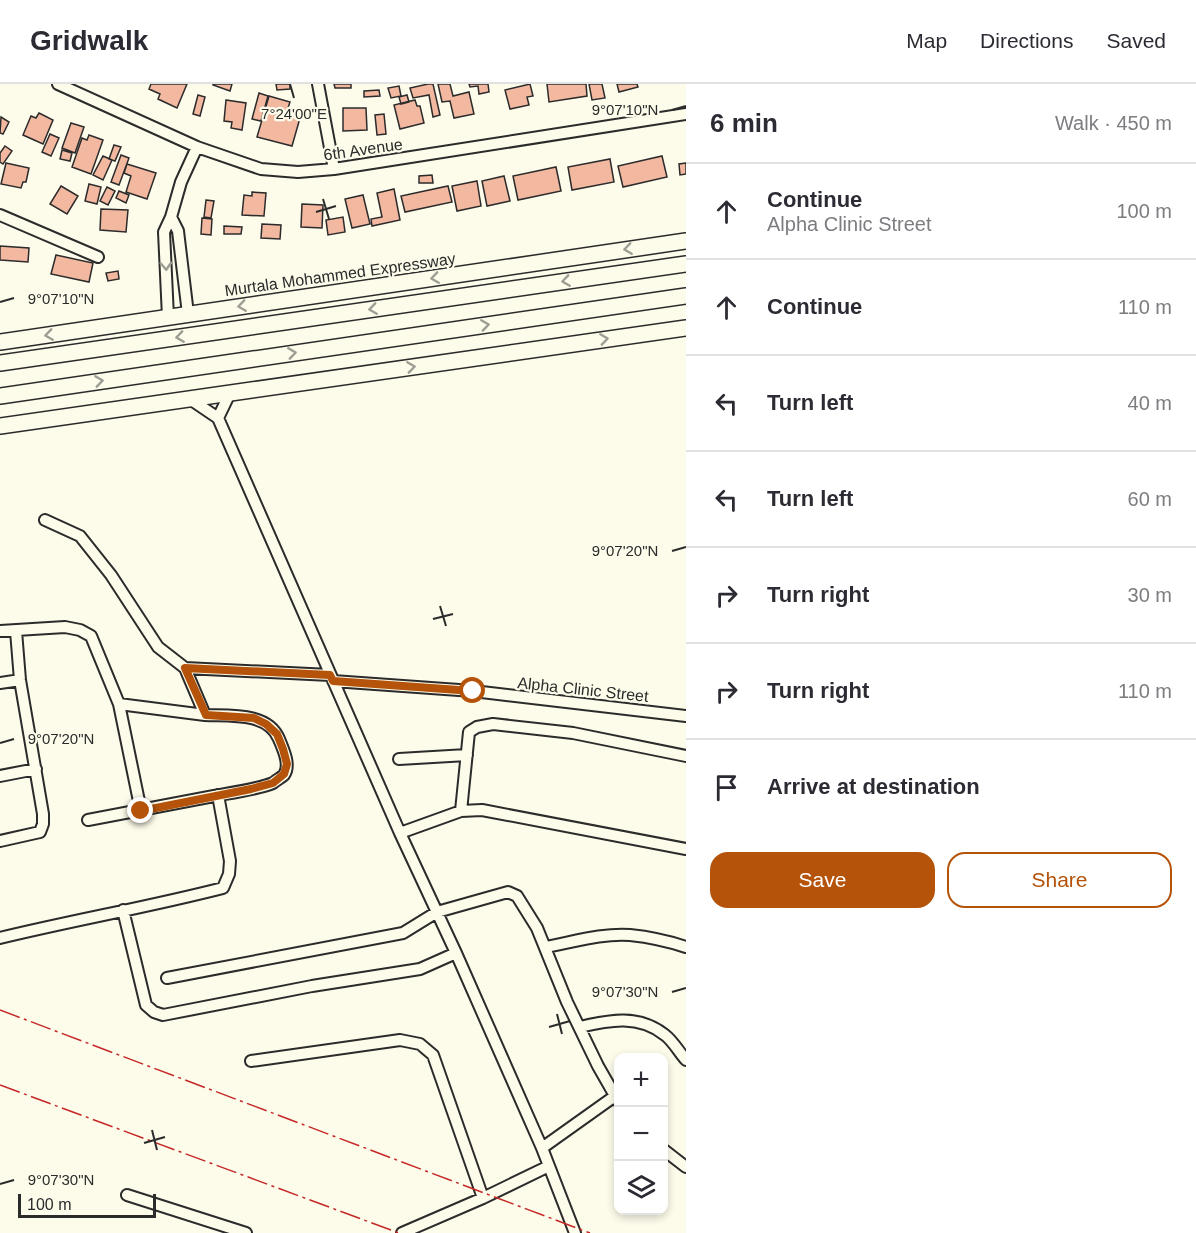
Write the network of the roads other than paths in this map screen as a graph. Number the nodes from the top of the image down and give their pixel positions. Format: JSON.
{"nodes":[{"id":1,"x":58,"y":84,"type":"edge"},
{"id":2,"x":318,"y":84,"type":"edge"},
{"id":3,"x":686,"y":114,"type":"edge"},
{"id":4,"x":197,"y":147,"type":"junction"},
{"id":5,"x":334,"y":169,"type":"junction"},
{"id":6,"x":0,"y":216,"type":"edge"},
{"id":7,"x":171,"y":217,"type":"junction"},
{"id":8,"x":686,"y":241,"type":"edge"},
{"id":9,"x":98,"y":257,"type":"dead end"},
{"id":10,"x":686,"y":264,"type":"edge"},
{"id":11,"x":686,"y":296,"type":"edge"},
{"id":12,"x":188,"y":314,"type":"junction"},
{"id":13,"x":168,"y":317,"type":"junction"},
{"id":14,"x":686,"y":322,"type":"edge"},
{"id":15,"x":686,"y":328,"type":"edge"},
{"id":16,"x":646,"y":333,"type":"junction"},
{"id":17,"x":0,"y":342,"type":"edge"},
{"id":18,"x":0,"y":363,"type":"edge"},
{"id":19,"x":230,"y":393,"type":"junction"},
{"id":20,"x":0,"y":396,"type":"edge"},
{"id":21,"x":190,"y":399,"type":"junction"},
{"id":22,"x":218,"y":418,"type":"junction"},
{"id":23,"x":0,"y":426,"type":"edge"},
{"id":24,"x":45,"y":520,"type":"dead end"},
{"id":25,"x":16,"y":631,"type":"junction"},
{"id":26,"x":0,"y":632,"type":"edge"},
{"id":27,"x":185,"y":668,"type":"junction"},
{"id":28,"x":332,"y":678,"type":"junction"},
{"id":29,"x":20,"y":680,"type":"junction"},
{"id":30,"x":0,"y":683,"type":"edge"},
{"id":31,"x":119,"y":704,"type":"junction"},
{"id":32,"x":206,"y":715,"type":"junction"},
{"id":33,"x":686,"y":716,"type":"edge"},
{"id":34,"x":466,"y":755,"type":"junction"},
{"id":35,"x":686,"y":756,"type":"edge"},
{"id":36,"x":399,"y":759,"type":"dead end"},
{"id":37,"x":36,"y":770,"type":"junction"},
{"id":38,"x":0,"y":776,"type":"edge"},
{"id":39,"x":218,"y":795,"type":"junction"},
{"id":40,"x":141,"y":811,"type":"junction"},
{"id":41,"x":461,"y":811,"type":"junction"},
{"id":42,"x":87,"y":820,"type":"dead end"},
{"id":43,"x":400,"y":833,"type":"junction"},
{"id":44,"x":0,"y":841,"type":"edge"},
{"id":45,"x":686,"y":849,"type":"edge"},
{"id":46,"x":123,"y":910,"type":"junction"},
{"id":47,"x":437,"y":912,"type":"junction"},
{"id":48,"x":0,"y":938,"type":"edge"},
{"id":49,"x":545,"y":947,"type":"junction"},
{"id":50,"x":686,"y":947,"type":"edge"},
{"id":51,"x":456,"y":953,"type":"junction"},
{"id":52,"x":168,"y":978,"type":"dead end"},
{"id":53,"x":580,"y":1027,"type":"junction"},
{"id":54,"x":686,"y":1060,"type":"edge"},
{"id":55,"x":251,"y":1061,"type":"dead end"},
{"id":56,"x":614,"y":1094,"type":"edge"},
{"id":57,"x":614,"y":1101,"type":"edge"},
{"id":58,"x":542,"y":1148,"type":"junction"},
{"id":59,"x":668,"y":1154,"type":"edge"},
{"id":60,"x":549,"y":1166,"type":"junction"},
{"id":61,"x":686,"y":1167,"type":"edge"},
{"id":62,"x":128,"y":1195,"type":"dead end"},
{"id":63,"x":483,"y":1198,"type":"junction"},
{"id":64,"x":246,"y":1233,"type":"edge"},
{"id":65,"x":402,"y":1233,"type":"edge"},
{"id":66,"x":575,"y":1233,"type":"edge"}],
"edges":[{"from":1,"to":4,"type":"street","name":"6th Avenue"},
{"from":2,"to":5,"type":"street"},
{"from":3,"to":5,"type":"street","name":"6th Avenue"},
{"from":4,"to":5,"type":"street","name":"6th Avenue"},
{"from":4,"to":7,"type":"street"},
{"from":6,"to":9,"type":"street"},
{"from":7,"to":12,"type":"street"},
{"from":7,"to":13,"type":"street","one_way":true},
{"from":8,"to":12,"type":"highway","name":"Murtala Mohammed Expressway","one_way":true},
{"from":10,"to":18,"type":"highway","one_way":true},
{"from":20,"to":11,"type":"highway","one_way":true},
{"from":12,"to":13,"type":"highway","name":"Murtala Mohammed Expressway"},
{"from":13,"to":17,"type":"highway","name":"Murtala Mohammed Expressway","one_way":true},
{"from":14,"to":16,"type":"highway"},
{"from":15,"to":16,"type":"highway"},
{"from":19,"to":16,"type":"highway","one_way":true},
{"from":19,"to":21,"type":"highway"},
{"from":19,"to":22,"type":"street"},
{"from":21,"to":22,"type":"street"},
{"from":21,"to":23,"type":"highway"},
{"from":22,"to":28,"type":"street"},
{"from":24,"to":27,"type":"street"},
{"from":25,"to":26,"type":"street"},
{"from":25,"to":29,"type":"street"},
{"from":25,"to":31,"type":"street"},
{"from":27,"to":28,"type":"street","name":"Alpha Clinic Street"},
{"from":27,"to":32,"type":"street"},
{"from":28,"to":33,"type":"street","name":"Alpha Clinic Street"},
{"from":28,"to":43,"type":"street"},
{"from":29,"to":30,"type":"street"},
{"from":29,"to":37,"type":"street"},
{"from":31,"to":32,"type":"street"},
{"from":31,"to":40,"type":"street"},
{"from":32,"to":39,"type":"street"},
{"from":34,"to":35,"type":"street"},
{"from":34,"to":36,"type":"street"},
{"from":34,"to":41,"type":"street"},
{"from":37,"to":38,"type":"street"},
{"from":37,"to":44,"type":"street"},
{"from":39,"to":40,"type":"street"},
{"from":39,"to":46,"type":"street"},
{"from":40,"to":42,"type":"street"},
{"from":41,"to":43,"type":"street"},
{"from":41,"to":45,"type":"street"},
{"from":43,"to":47,"type":"street"},
{"from":46,"to":48,"type":"street"},
{"from":46,"to":51,"type":"street"},
{"from":47,"to":49,"type":"street"},
{"from":47,"to":51,"type":"street"},
{"from":47,"to":52,"type":"street"},
{"from":49,"to":50,"type":"street"},
{"from":49,"to":53,"type":"street"},
{"from":51,"to":58,"type":"street"},
{"from":53,"to":54,"type":"street"},
{"from":53,"to":56,"type":"street"},
{"from":55,"to":63,"type":"street"},
{"from":57,"to":58,"type":"street"},
{"from":58,"to":60,"type":"street"},
{"from":59,"to":61,"type":"street"},
{"from":60,"to":63,"type":"street"},
{"from":60,"to":66,"type":"street"},
{"from":62,"to":64,"type":"street"},
{"from":63,"to":65,"type":"street"}]}
